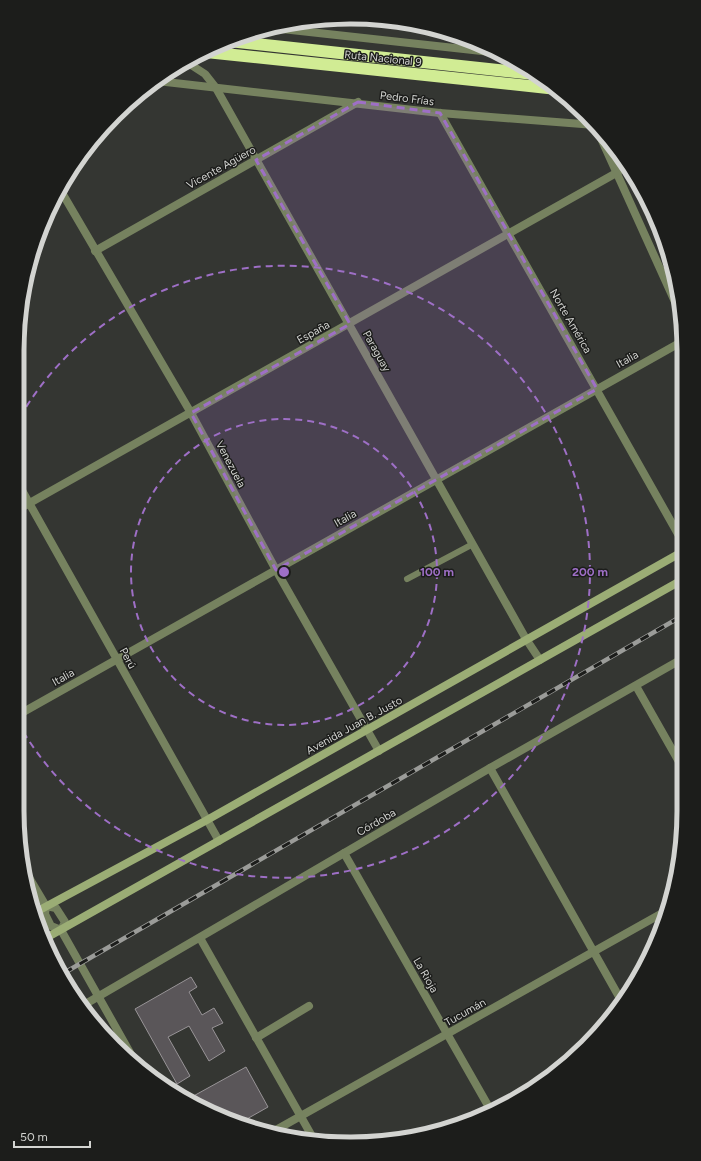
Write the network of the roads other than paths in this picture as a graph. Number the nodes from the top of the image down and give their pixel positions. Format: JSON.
{"nodes":[{"id":1,"x":289,"y":30,"type":"edge"},
{"id":2,"x":242,"y":42,"type":"edge"},
{"id":3,"x":479,"y":51,"type":"edge"},
{"id":4,"x":217,"y":53,"type":"edge"},
{"id":5,"x":192,"y":65,"type":"edge"},
{"id":6,"x":522,"y":73,"type":"edge"},
{"id":7,"x":165,"y":82,"type":"edge"},
{"id":8,"x":216,"y":88,"type":"junction"},
{"id":9,"x":544,"y":88,"type":"edge"},
{"id":10,"x":358,"y":102,"type":"junction"},
{"id":11,"x":440,"y":113,"type":"junction"},
{"id":12,"x":585,"y":124,"type":"edge"},
{"id":13,"x":606,"y":147,"type":"edge"},
{"id":14,"x":256,"y":160,"type":"junction"},
{"id":15,"x":618,"y":172,"type":"junction"},
{"id":16,"x":64,"y":195,"type":"edge"},
{"id":17,"x":509,"y":234,"type":"junction"},
{"id":18,"x":95,"y":251,"type":"junction"},
{"id":19,"x":672,"y":295,"type":"edge"},
{"id":20,"x":350,"y":324,"type":"junction"},
{"id":21,"x":677,"y":344,"type":"edge"},
{"id":22,"x":597,"y":389,"type":"junction"},
{"id":23,"x":191,"y":413,"type":"junction"},
{"id":24,"x":436,"y":480,"type":"junction"},
{"id":25,"x":24,"y":493,"type":"edge"},
{"id":26,"x":30,"y":503,"type":"junction"},
{"id":27,"x":24,"y":506,"type":"edge"},
{"id":28,"x":677,"y":532,"type":"edge"},
{"id":29,"x":473,"y":544,"type":"junction"},
{"id":30,"x":677,"y":555,"type":"edge"},
{"id":31,"x":276,"y":570,"type":"junction"},
{"id":32,"x":407,"y":579,"type":"dead end"},
{"id":33,"x":677,"y":583,"type":"edge"},
{"id":34,"x":526,"y":639,"type":"junction"},
{"id":35,"x":116,"y":660,"type":"junction"},
{"id":36,"x":540,"y":660,"type":"junction"},
{"id":37,"x":677,"y":661,"type":"edge"},
{"id":38,"x":636,"y":686,"type":"junction"},
{"id":39,"x":24,"y":712,"type":"edge"},
{"id":40,"x":367,"y":730,"type":"junction"},
{"id":41,"x":379,"y":751,"type":"junction"},
{"id":42,"x":677,"y":758,"type":"edge"},
{"id":43,"x":490,"y":768,"type":"junction"},
{"id":44,"x":207,"y":820,"type":"junction"},
{"id":45,"x":219,"y":841,"type":"junction"},
{"id":46,"x":344,"y":853,"type":"junction"},
{"id":47,"x":32,"y":882,"type":"edge"},
{"id":48,"x":46,"y":906,"type":"junction"},
{"id":49,"x":39,"y":910,"type":"edge"},
{"id":50,"x":660,"y":914,"type":"edge"},
{"id":51,"x":61,"y":930,"type":"junction"},
{"id":52,"x":50,"y":936,"type":"edge"},
{"id":53,"x":200,"y":938,"type":"junction"},
{"id":54,"x":594,"y":952,"type":"junction"},
{"id":55,"x":98,"y":996,"type":"junction"},
{"id":56,"x":619,"y":996,"type":"edge"},
{"id":57,"x":87,"y":1003,"type":"edge"},
{"id":58,"x":309,"y":1006,"type":"dead end"},
{"id":59,"x":447,"y":1034,"type":"junction"},
{"id":60,"x":256,"y":1038,"type":"junction"},
{"id":61,"x":128,"y":1049,"type":"edge"},
{"id":62,"x":488,"y":1106,"type":"edge"},
{"id":63,"x":301,"y":1116,"type":"junction"},
{"id":64,"x":279,"y":1129,"type":"edge"},
{"id":65,"x":311,"y":1134,"type":"edge"}],
"edges":[{"from":1,"to":3,"type":"street"},
{"from":2,"to":6,"type":"highway","name":"Ruta Nacional 9"},
{"from":4,"to":9,"type":"highway","name":"Ruta Nacional 9"},
{"from":5,"to":8,"type":"street","name":"Paraguay"},
{"from":7,"to":8,"type":"street","name":"Pedro Frías"},
{"from":8,"to":10,"type":"street","name":"Pedro Frías"},
{"from":8,"to":14,"type":"street","name":"Paraguay"},
{"from":10,"to":11,"type":"street","name":"Pedro Frías"},
{"from":10,"to":14,"type":"street","name":"Vicente Agüero"},
{"from":11,"to":12,"type":"street","name":"Pedro Frías"},
{"from":11,"to":17,"type":"street","name":"Norte América"},
{"from":13,"to":15,"type":"street"},
{"from":14,"to":18,"type":"street","name":"Vicente Agüero"},
{"from":14,"to":20,"type":"street","name":"Paraguay"},
{"from":15,"to":17,"type":"street","name":"España"},
{"from":15,"to":19,"type":"street"},
{"from":16,"to":18,"type":"street","name":"Venezuela"},
{"from":17,"to":20,"type":"street","name":"España"},
{"from":17,"to":22,"type":"street","name":"Norte América"},
{"from":18,"to":23,"type":"street","name":"Venezuela"},
{"from":20,"to":23,"type":"street","name":"España"},
{"from":20,"to":24,"type":"street","name":"Paraguay"},
{"from":21,"to":22,"type":"street","name":"Italia"},
{"from":22,"to":24,"type":"street","name":"Italia"},
{"from":22,"to":28,"type":"street","name":"Norte América"},
{"from":23,"to":26,"type":"street","name":"España"},
{"from":23,"to":31,"type":"street","name":"Venezuela"},
{"from":24,"to":29,"type":"street","name":"Paraguay"},
{"from":24,"to":31,"type":"street","name":"Italia"},
{"from":25,"to":26,"type":"street","name":"Perú"},
{"from":26,"to":27,"type":"street","name":"España"},
{"from":26,"to":35,"type":"street","name":"Perú"},
{"from":29,"to":32,"type":"lane"},
{"from":29,"to":34,"type":"street","name":"Paraguay"},
{"from":30,"to":34,"type":"main road","name":"Avenida Juan B. Justo"},
{"from":31,"to":35,"type":"street","name":"Italia"},
{"from":31,"to":40,"type":"street","name":"Venezuela"},
{"from":33,"to":36,"type":"main road"},
{"from":34,"to":36,"type":"street","name":"Paraguay"},
{"from":34,"to":40,"type":"main road","name":"Avenida Juan B. Justo"},
{"from":35,"to":39,"type":"street","name":"Italia"},
{"from":35,"to":44,"type":"street","name":"Perú"},
{"from":36,"to":41,"type":"main road"},
{"from":37,"to":38,"type":"street","name":"Córdoba"},
{"from":38,"to":42,"type":"street"},
{"from":38,"to":43,"type":"street","name":"Córdoba"},
{"from":40,"to":41,"type":"street","name":"Venezuela"},
{"from":40,"to":44,"type":"main road","name":"Avenida Juan B. Justo"},
{"from":41,"to":45,"type":"main road"},
{"from":43,"to":46,"type":"street","name":"Córdoba"},
{"from":43,"to":54,"type":"street"},
{"from":44,"to":45,"type":"street","name":"Perú"},
{"from":44,"to":48,"type":"main road","name":"Avenida Juan B. Justo"},
{"from":45,"to":51,"type":"main road"},
{"from":46,"to":53,"type":"street","name":"Córdoba"},
{"from":46,"to":59,"type":"street","name":"La Rioja"},
{"from":47,"to":48,"type":"street"},
{"from":48,"to":49,"type":"main road","name":"Avenida Juan B. Justo"},
{"from":48,"to":51,"type":"street"},
{"from":48,"to":51,"type":"street"},
{"from":50,"to":54,"type":"street","name":"Tucumán"},
{"from":51,"to":52,"type":"main road"},
{"from":51,"to":55,"type":"street"},
{"from":53,"to":55,"type":"street","name":"Córdoba"},
{"from":53,"to":60,"type":"street"},
{"from":54,"to":56,"type":"street"},
{"from":54,"to":59,"type":"street","name":"Tucumán"},
{"from":55,"to":57,"type":"street","name":"Córdoba"},
{"from":55,"to":61,"type":"street"},
{"from":58,"to":60,"type":"street"},
{"from":59,"to":62,"type":"street","name":"La Rioja"},
{"from":59,"to":63,"type":"street","name":"Tucumán"},
{"from":60,"to":63,"type":"street"},
{"from":63,"to":64,"type":"street","name":"Tucumán"},
{"from":63,"to":65,"type":"street"}]}
